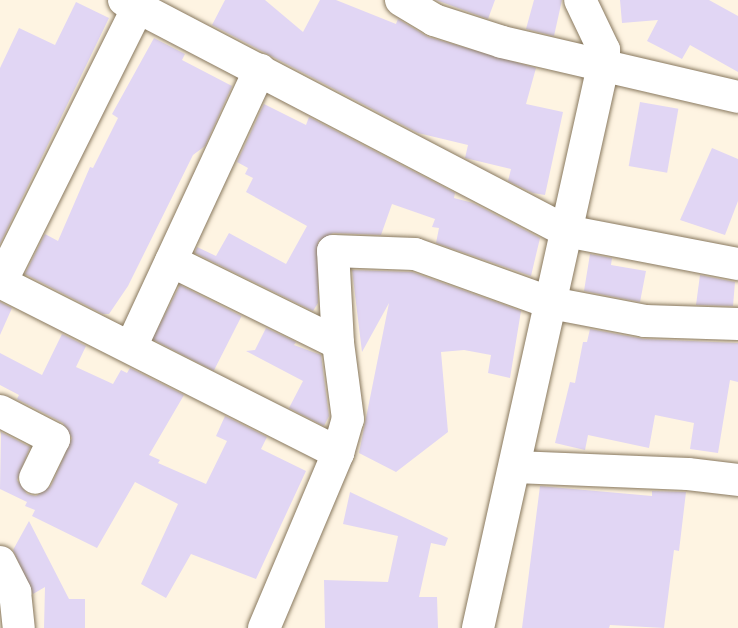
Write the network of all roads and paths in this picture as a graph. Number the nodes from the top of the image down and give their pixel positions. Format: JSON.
{"nodes":[{"id":1,"x":401,"y":0,"type":"edge"},
{"id":2,"x":580,"y":0,"type":"edge"},
{"id":3,"x":131,"y":4,"type":"edge"},
{"id":4,"x":603,"y":66,"type":"junction"},
{"id":5,"x":260,"y":69,"type":"junction"},
{"id":6,"x":738,"y":97,"type":"edge"},
{"id":7,"x":566,"y":231,"type":"junction"},
{"id":8,"x":171,"y":261,"type":"junction"},
{"id":9,"x":738,"y":264,"type":"edge"},
{"id":10,"x":0,"y":282,"type":"edge"},
{"id":11,"x":551,"y":303,"type":"junction"},
{"id":12,"x":738,"y":324,"type":"edge"},
{"id":13,"x":338,"y":343,"type":"junction"},
{"id":14,"x":131,"y":347,"type":"junction"},
{"id":15,"x":0,"y":411,"type":"edge"},
{"id":16,"x":338,"y":453,"type":"junction"},
{"id":17,"x":515,"y":467,"type":"junction"},
{"id":18,"x":35,"y":478,"type":"dead end"},
{"id":19,"x":738,"y":480,"type":"edge"},
{"id":20,"x":0,"y":562,"type":"edge"},
{"id":21,"x":20,"y":628,"type":"edge"},
{"id":22,"x":264,"y":628,"type":"edge"},
{"id":23,"x":478,"y":628,"type":"edge"}],
"edges":[{"from":1,"to":4,"type":"street"},
{"from":2,"to":4,"type":"street"},
{"from":3,"to":5,"type":"street"},
{"from":3,"to":10,"type":"street"},
{"from":4,"to":6,"type":"street"},
{"from":4,"to":7,"type":"street"},
{"from":5,"to":7,"type":"street"},
{"from":5,"to":8,"type":"street"},
{"from":7,"to":9,"type":"street"},
{"from":7,"to":11,"type":"street"},
{"from":8,"to":13,"type":"street"},
{"from":8,"to":14,"type":"street"},
{"from":10,"to":14,"type":"street"},
{"from":11,"to":12,"type":"street"},
{"from":11,"to":13,"type":"street"},
{"from":11,"to":17,"type":"street"},
{"from":13,"to":16,"type":"street"},
{"from":14,"to":16,"type":"street"},
{"from":15,"to":18,"type":"street"},
{"from":16,"to":22,"type":"street"},
{"from":17,"to":19,"type":"street"},
{"from":17,"to":23,"type":"street"},
{"from":20,"to":21,"type":"street"}]}
